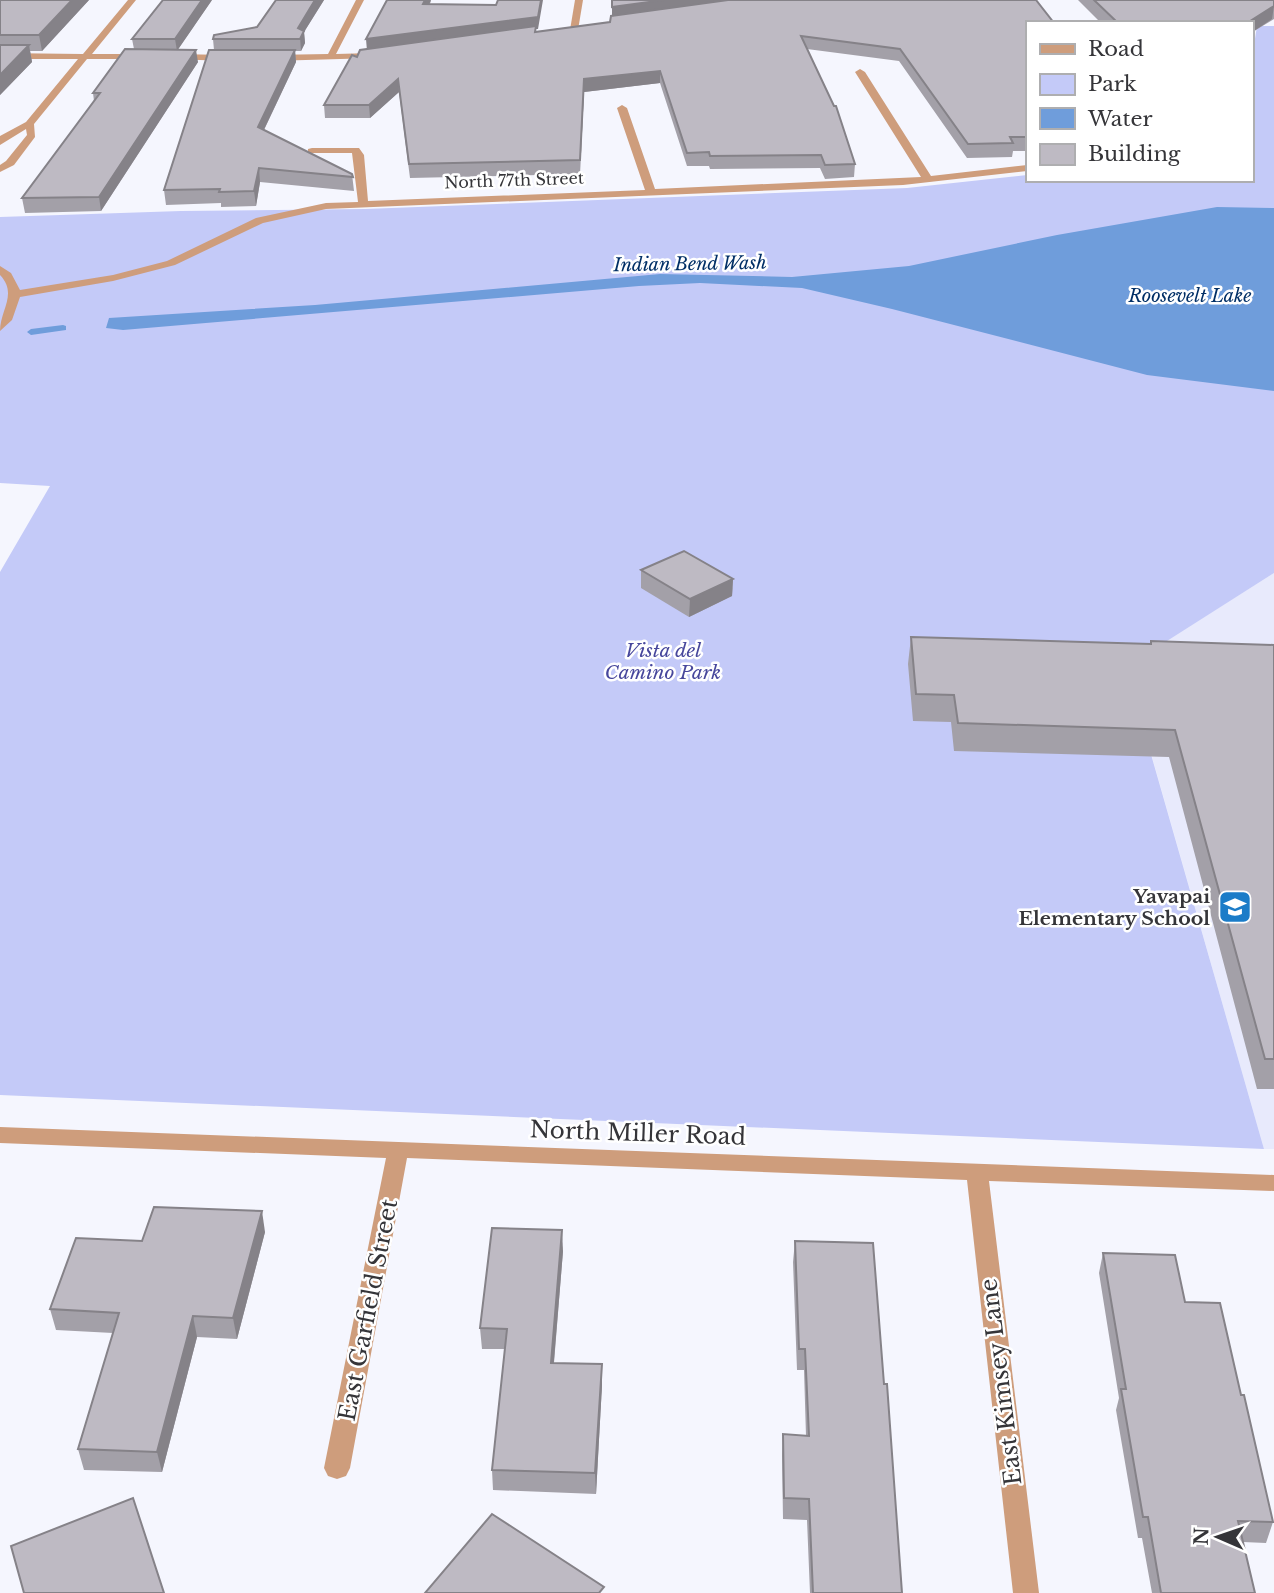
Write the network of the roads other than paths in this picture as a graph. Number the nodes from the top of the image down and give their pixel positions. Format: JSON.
{"nodes":[{"id":1,"x":132,"y":0,"type":"edge"},
{"id":2,"x":360,"y":0,"type":"edge"},
{"id":3,"x":579,"y":0,"type":"edge"},
{"id":4,"x":588,"y":28,"type":"edge"},
{"id":5,"x":574,"y":30,"type":"junction"},
{"id":6,"x":561,"y":32,"type":"edge"},
{"id":7,"x":385,"y":55,"type":"edge"},
{"id":8,"x":0,"y":56,"type":"edge"},
{"id":9,"x":85,"y":57,"type":"junction"},
{"id":10,"x":154,"y":57,"type":"edge"},
{"id":11,"x":168,"y":57,"type":"edge"},
{"id":12,"x":236,"y":58,"type":"edge"},
{"id":13,"x":263,"y":58,"type":"edge"},
{"id":14,"x":330,"y":58,"type":"junction"},
{"id":15,"x":860,"y":72,"type":"dead end"},
{"id":16,"x":622,"y":108,"type":"dead end"},
{"id":17,"x":29,"y":124,"type":"junction"},
{"id":18,"x":0,"y":142,"type":"edge"},
{"id":19,"x":312,"y":151,"type":"edge"},
{"id":20,"x":1026,"y":167,"type":"edge"},
{"id":21,"x":0,"y":169,"type":"edge"},
{"id":22,"x":928,"y":179,"type":"junction"},
{"id":23,"x":650,"y":190,"type":"junction"},
{"id":24,"x":363,"y":202,"type":"junction"},
{"id":25,"x":0,"y":269,"type":"edge"},
{"id":26,"x":16,"y":294,"type":"junction"},
{"id":27,"x":0,"y":327,"type":"edge"},
{"id":28,"x":0,"y":1135,"type":"edge"},
{"id":29,"x":398,"y":1151,"type":"junction"},
{"id":30,"x":977,"y":1170,"type":"junction"},
{"id":31,"x":1274,"y":1183,"type":"edge"},
{"id":32,"x":337,"y":1468,"type":"dead end"},
{"id":33,"x":1026,"y":1593,"type":"edge"}],
"edges":[{"from":1,"to":9,"type":"street"},
{"from":2,"to":14,"type":"street"},
{"from":3,"to":5,"type":"street"},
{"from":4,"to":5,"type":"street"},
{"from":5,"to":6,"type":"street"},
{"from":7,"to":14,"type":"street"},
{"from":8,"to":9,"type":"street"},
{"from":9,"to":10,"type":"street"},
{"from":9,"to":17,"type":"street"},
{"from":11,"to":12,"type":"street"},
{"from":13,"to":14,"type":"street"},
{"from":15,"to":22,"type":"street"},
{"from":16,"to":23,"type":"street"},
{"from":17,"to":18,"type":"street"},
{"from":17,"to":21,"type":"street"},
{"from":19,"to":24,"type":"street"},
{"from":20,"to":22,"type":"street","name":"North 77th Street"},
{"from":22,"to":23,"type":"street","name":"North 77th Street"},
{"from":23,"to":24,"type":"street","name":"North 77th Street"},
{"from":24,"to":26,"type":"street","name":"North 77th Street"},
{"from":25,"to":26,"type":"street"},
{"from":26,"to":27,"type":"street"},
{"from":28,"to":29,"type":"street","name":"North Miller Road"},
{"from":29,"to":30,"type":"street","name":"North Miller Road"},
{"from":29,"to":32,"type":"street","name":"East Garfield Street"},
{"from":30,"to":31,"type":"street","name":"North Miller Road"},
{"from":30,"to":33,"type":"street","name":"East Kimsey Lane"}]}
